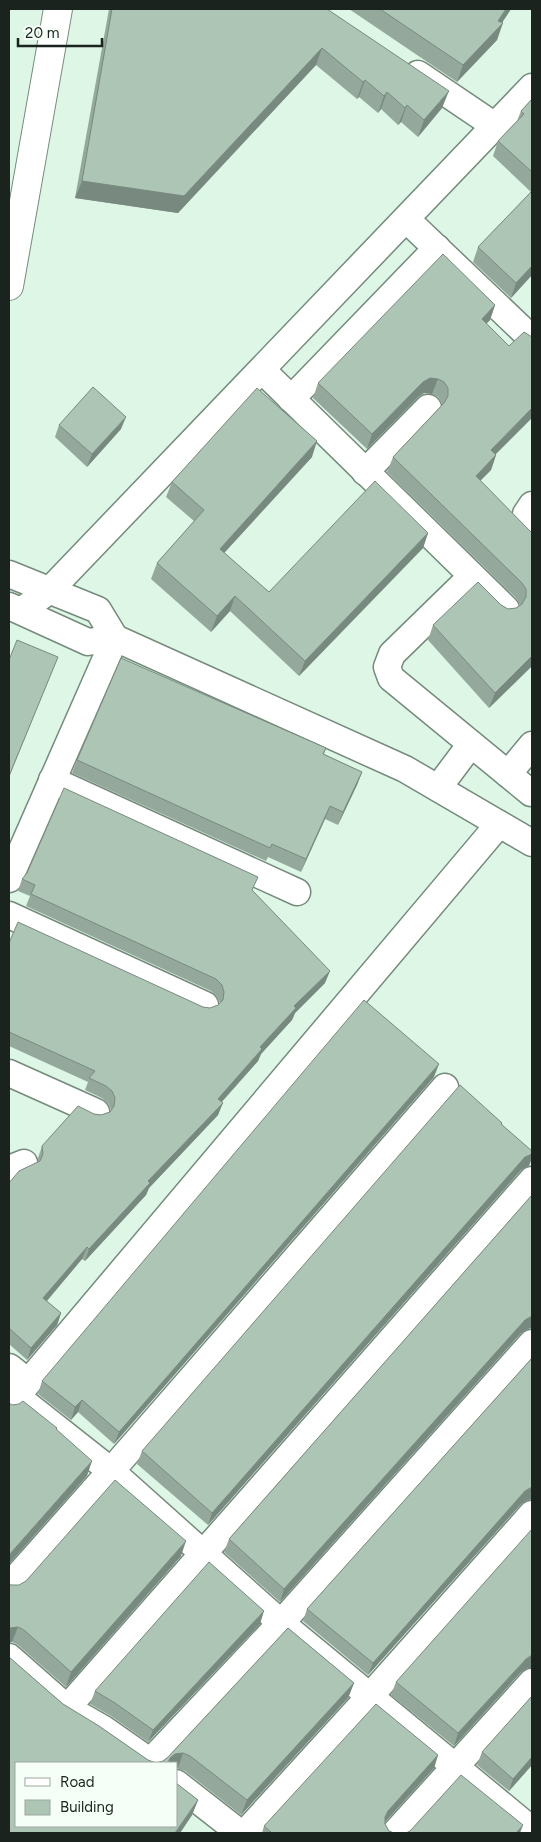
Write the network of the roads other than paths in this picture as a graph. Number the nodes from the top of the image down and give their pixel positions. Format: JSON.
{"nodes":[{"id":1,"x":58,"y":9,"type":"edge"},
{"id":2,"x":402,"y":63,"type":"edge"},
{"id":3,"x":532,"y":87,"type":"edge"},
{"id":4,"x":495,"y":126,"type":"junction"},
{"id":5,"x":406,"y":219,"type":"junction"},
{"id":6,"x":437,"y":248,"type":"junction"},
{"id":7,"x":9,"y":286,"type":"edge"},
{"id":8,"x":531,"y":333,"type":"edge"},
{"id":9,"x":262,"y":370,"type":"junction"},
{"id":10,"x":291,"y":399,"type":"junction"},
{"id":11,"x":428,"y":408,"type":"dead end"},
{"id":12,"x":365,"y":472,"type":"junction"},
{"id":13,"x":532,"y":505,"type":"edge"},
{"id":14,"x":532,"y":534,"type":"edge"},
{"id":15,"x":9,"y":574,"type":"edge"},
{"id":16,"x":472,"y":576,"type":"junction"},
{"id":17,"x":50,"y":590,"type":"junction"},
{"id":18,"x":15,"y":609,"type":"edge"},
{"id":19,"x":506,"y":609,"type":"edge"},
{"id":20,"x":115,"y":638,"type":"junction"},
{"id":21,"x":471,"y":744,"type":"junction"},
{"id":22,"x":532,"y":746,"type":"edge"},
{"id":23,"x":508,"y":774,"type":"junction"},
{"id":24,"x":52,"y":780,"type":"junction"},
{"id":25,"x":438,"y":788,"type":"junction"},
{"id":26,"x":531,"y":793,"type":"edge"},
{"id":27,"x":499,"y":824,"type":"junction"},
{"id":28,"x":532,"y":843,"type":"edge"},
{"id":29,"x":9,"y":879,"type":"edge"},
{"id":30,"x":297,"y":892,"type":"dead end"},
{"id":31,"x":9,"y":915,"type":"edge"},
{"id":32,"x":205,"y":1005,"type":"edge"},
{"id":33,"x":9,"y":1073,"type":"edge"},
{"id":34,"x":446,"y":1087,"type":"dead end"},
{"id":35,"x":96,"y":1112,"type":"edge"},
{"id":36,"x":532,"y":1180,"type":"edge"},
{"id":37,"x":532,"y":1343,"type":"edge"},
{"id":38,"x":15,"y":1387,"type":"edge"},
{"id":39,"x":111,"y":1471,"type":"junction"},
{"id":40,"x":532,"y":1514,"type":"edge"},
{"id":41,"x":203,"y":1553,"type":"junction"},
{"id":42,"x":9,"y":1586,"type":"edge"},
{"id":43,"x":281,"y":1624,"type":"junction"},
{"id":44,"x":9,"y":1657,"type":"edge"},
{"id":45,"x":532,"y":1682,"type":"edge"},
{"id":46,"x":370,"y":1696,"type":"junction"},
{"id":47,"x":67,"y":1708,"type":"junction"},
{"id":48,"x":149,"y":1762,"type":"edge"},
{"id":49,"x":151,"y":1762,"type":"edge"},
{"id":50,"x":456,"y":1767,"type":"junction"},
{"id":51,"x":178,"y":1785,"type":"edge"},
{"id":52,"x":532,"y":1830,"type":"edge"},
{"id":53,"x":240,"y":1833,"type":"edge"},
{"id":54,"x":245,"y":1833,"type":"edge"},
{"id":55,"x":395,"y":1833,"type":"edge"}],
"edges":[{"from":1,"to":7,"type":"main road"},
{"from":2,"to":4,"type":"street"},
{"from":3,"to":4,"type":"street"},
{"from":4,"to":5,"type":"street"},
{"from":5,"to":6,"type":"street"},
{"from":5,"to":9,"type":"street"},
{"from":6,"to":8,"type":"street"},
{"from":6,"to":10,"type":"street"},
{"from":9,"to":10,"type":"street"},
{"from":9,"to":17,"type":"street"},
{"from":10,"to":12,"type":"street"},
{"from":11,"to":12,"type":"street"},
{"from":12,"to":16,"type":"street"},
{"from":13,"to":14,"type":"street"},
{"from":15,"to":17,"type":"street"},
{"from":16,"to":19,"type":"street"},
{"from":16,"to":21,"type":"street"},
{"from":17,"to":18,"type":"street"},
{"from":17,"to":20,"type":"street"},
{"from":18,"to":20,"type":"street"},
{"from":20,"to":24,"type":"street"},
{"from":20,"to":25,"type":"street"},
{"from":21,"to":23,"type":"street"},
{"from":21,"to":25,"type":"street"},
{"from":22,"to":23,"type":"street"},
{"from":23,"to":26,"type":"street"},
{"from":24,"to":29,"type":"street"},
{"from":24,"to":30,"type":"street"},
{"from":25,"to":27,"type":"street"},
{"from":27,"to":28,"type":"street"},
{"from":27,"to":38,"type":"street"},
{"from":31,"to":32,"type":"street"},
{"from":33,"to":35,"type":"street"},
{"from":34,"to":39,"type":"street"},
{"from":36,"to":41,"type":"street"},
{"from":37,"to":43,"type":"street"},
{"from":38,"to":39,"type":"street"},
{"from":39,"to":41,"type":"street"},
{"from":39,"to":42,"type":"street"},
{"from":40,"to":46,"type":"street"},
{"from":41,"to":43,"type":"street"},
{"from":41,"to":47,"type":"street"},
{"from":43,"to":46,"type":"street"},
{"from":43,"to":49,"type":"street"},
{"from":44,"to":47,"type":"street"},
{"from":45,"to":50,"type":"street"},
{"from":46,"to":50,"type":"street"},
{"from":46,"to":54,"type":"street"},
{"from":47,"to":48,"type":"street"},
{"from":50,"to":52,"type":"street"},
{"from":50,"to":55,"type":"street"},
{"from":51,"to":53,"type":"street"}]}
